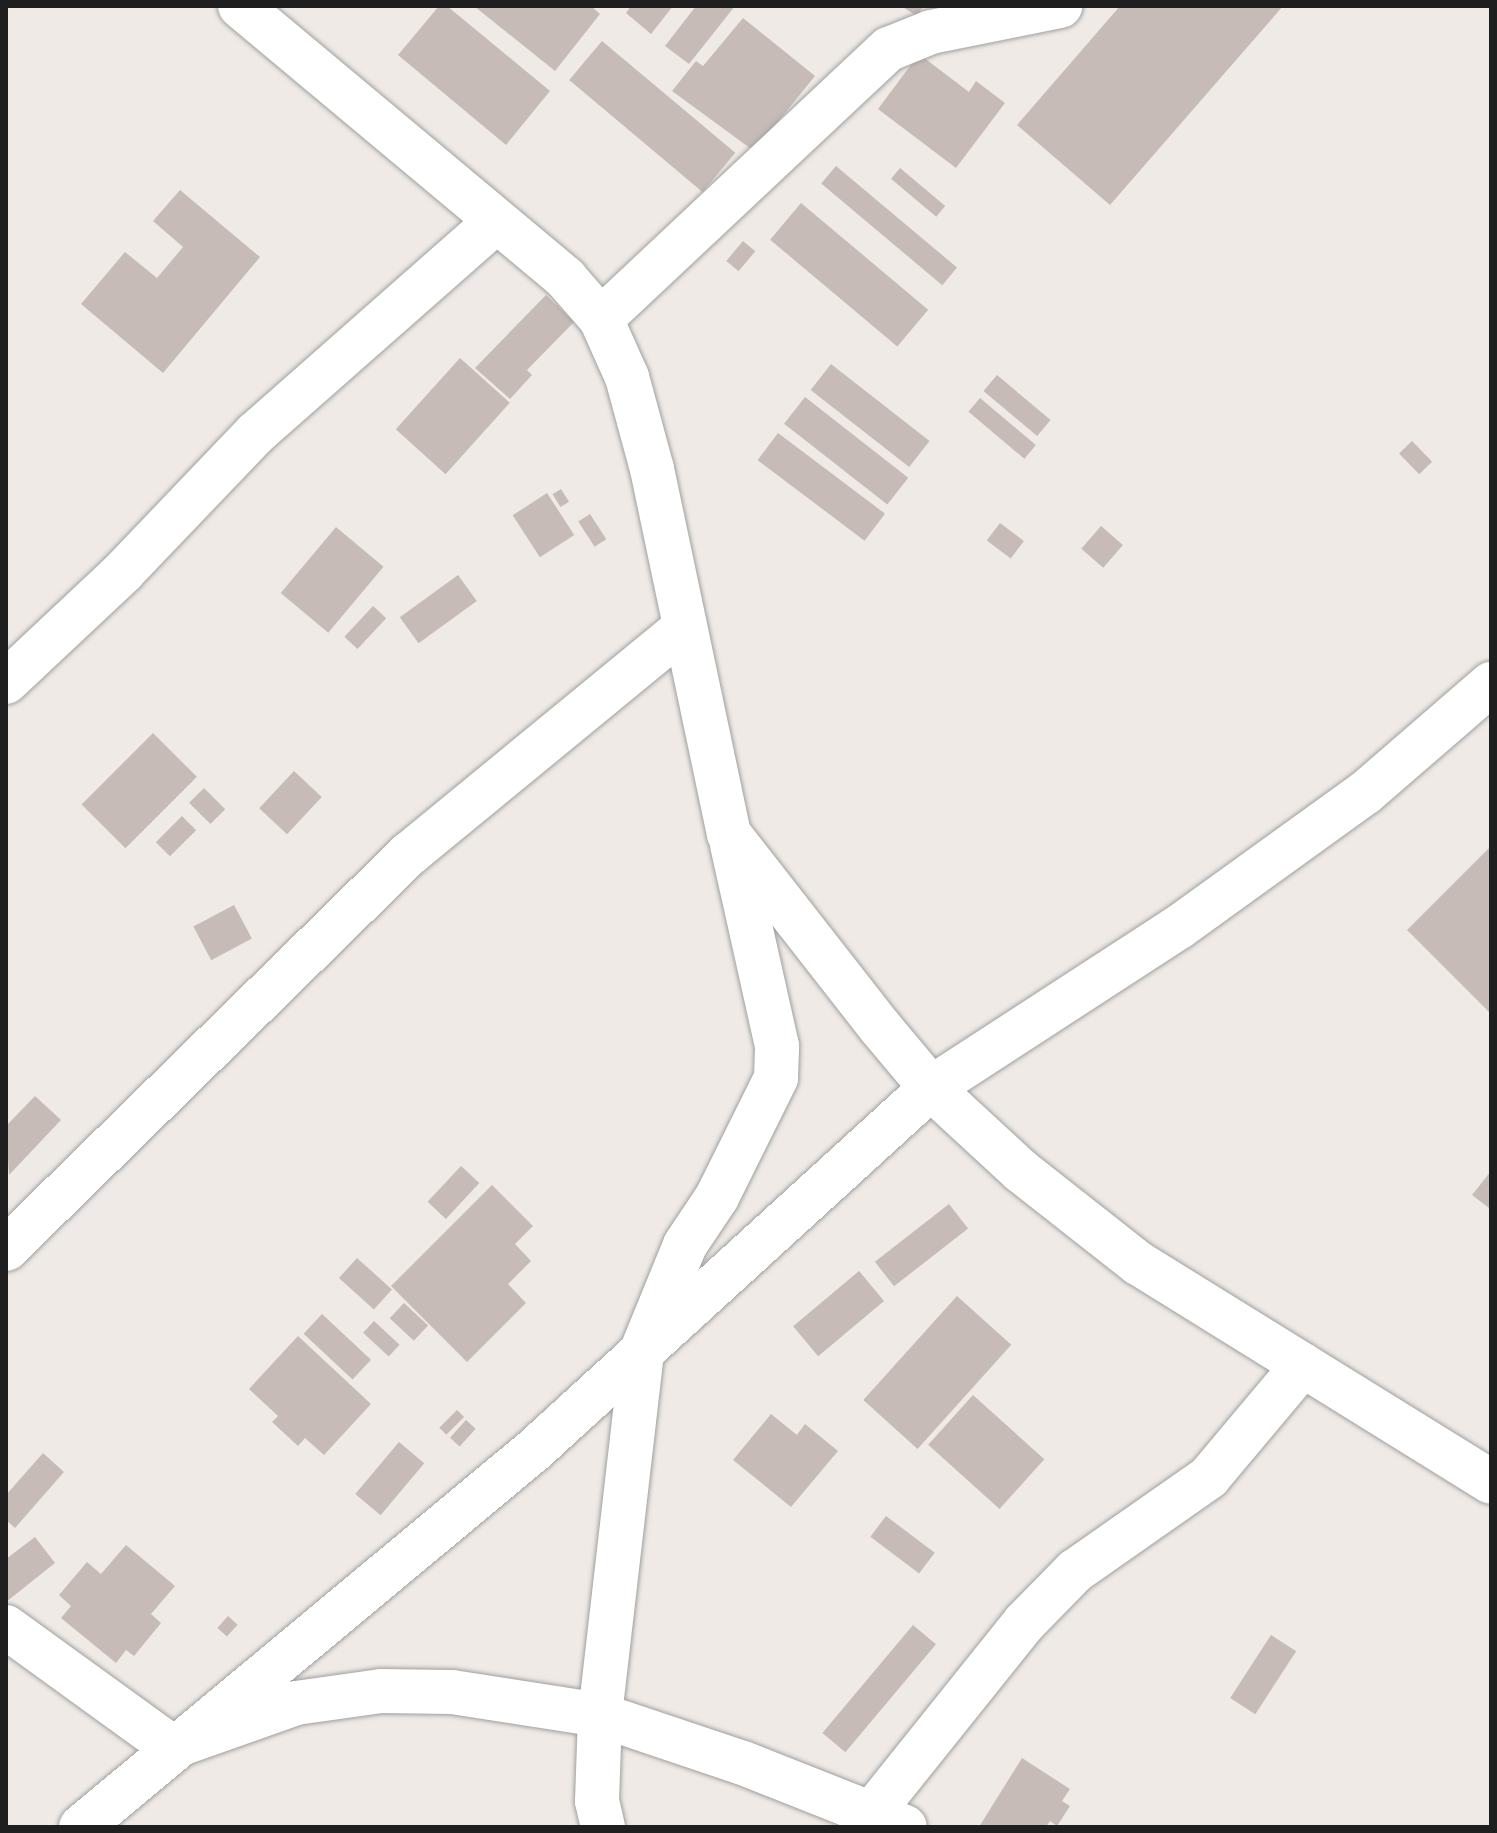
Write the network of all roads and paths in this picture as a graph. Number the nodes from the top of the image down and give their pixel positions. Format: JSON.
{"nodes":[{"id":1,"x":240,"y":6,"type":"edge"},
{"id":2,"x":1060,"y":6,"type":"edge"},
{"id":3,"x":495,"y":222,"type":"junction"},
{"id":4,"x":601,"y":319,"type":"junction"},
{"id":5,"x":685,"y":627,"type":"junction"},
{"id":6,"x":6,"y":682,"type":"edge"},
{"id":7,"x":1491,"y":684,"type":"edge"},
{"id":8,"x":729,"y":834,"type":"junction"},
{"id":9,"x":931,"y":1088,"type":"junction"},
{"id":10,"x":6,"y":1249,"type":"edge"},
{"id":11,"x":642,"y":1350,"type":"junction"},
{"id":12,"x":1303,"y":1365,"type":"junction"},
{"id":13,"x":1491,"y":1482,"type":"edge"},
{"id":14,"x":6,"y":1627,"type":"edge"},
{"id":15,"x":600,"y":1715,"type":"junction"},
{"id":16,"x":172,"y":1747,"type":"junction"},
{"id":17,"x":888,"y":1820,"type":"edge"},
{"id":18,"x":81,"y":1827,"type":"edge"},
{"id":19,"x":603,"y":1827,"type":"edge"}],
"edges":[{"from":1,"to":3,"type":"street"},
{"from":2,"to":4,"type":"street"},
{"from":3,"to":4,"type":"street"},
{"from":3,"to":6,"type":"street"},
{"from":4,"to":5,"type":"street"},
{"from":5,"to":8,"type":"street"},
{"from":5,"to":10,"type":"street"},
{"from":7,"to":9,"type":"street"},
{"from":8,"to":9,"type":"street"},
{"from":8,"to":11,"type":"street"},
{"from":9,"to":11,"type":"street"},
{"from":9,"to":12,"type":"street"},
{"from":11,"to":15,"type":"street"},
{"from":11,"to":16,"type":"street"},
{"from":12,"to":13,"type":"street"},
{"from":12,"to":17,"type":"street"},
{"from":14,"to":16,"type":"street"},
{"from":15,"to":16,"type":"street"},
{"from":15,"to":17,"type":"street"},
{"from":15,"to":19,"type":"street"},
{"from":16,"to":18,"type":"street"}]}
